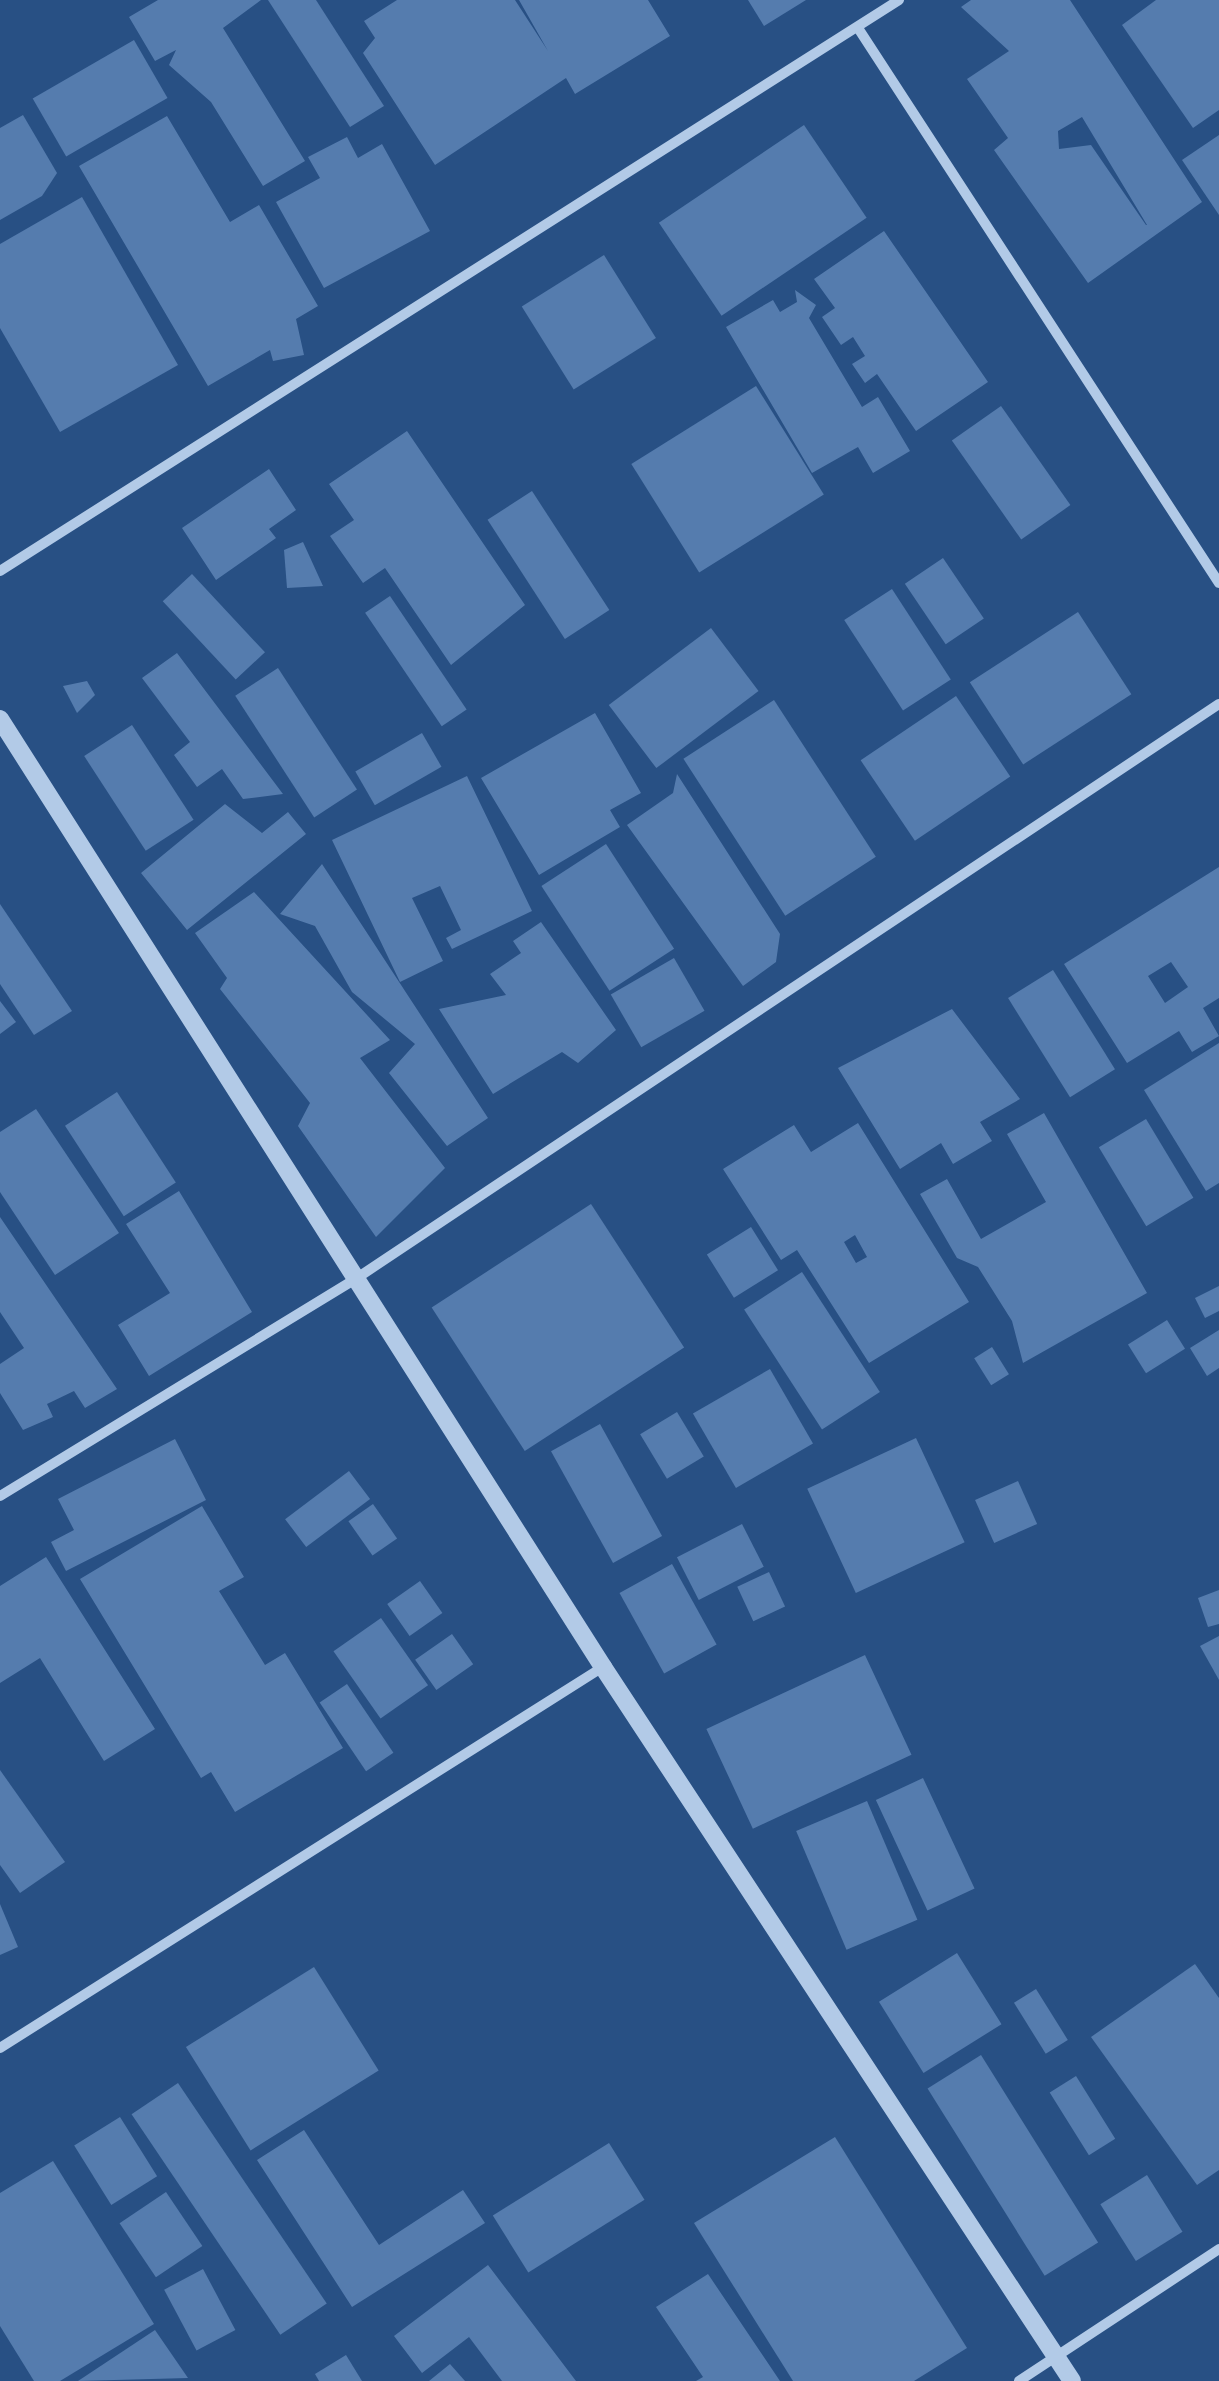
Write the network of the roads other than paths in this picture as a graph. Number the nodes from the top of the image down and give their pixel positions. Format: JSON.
{"nodes":[{"id":1,"x":900,"y":0,"type":"edge"},
{"id":2,"x":858,"y":28,"type":"junction"},
{"id":3,"x":0,"y":571,"type":"edge"},
{"id":4,"x":1219,"y":583,"type":"edge"},
{"id":5,"x":1219,"y":704,"type":"edge"},
{"id":6,"x":0,"y":719,"type":"edge"},
{"id":7,"x":360,"y":1276,"type":"junction"},
{"id":8,"x":0,"y":1496,"type":"edge"},
{"id":9,"x":603,"y":1667,"type":"junction"},
{"id":10,"x":0,"y":2048,"type":"edge"},
{"id":11,"x":1219,"y":2249,"type":"edge"},
{"id":12,"x":1056,"y":2358,"type":"junction"},
{"id":13,"x":1018,"y":2381,"type":"edge"},
{"id":14,"x":1072,"y":2381,"type":"edge"}],
"edges":[{"from":1,"to":2,"type":"street"},
{"from":2,"to":3,"type":"street"},
{"from":2,"to":4,"type":"street"},
{"from":5,"to":7,"type":"street"},
{"from":6,"to":7,"type":"street"},
{"from":7,"to":8,"type":"street"},
{"from":7,"to":9,"type":"street"},
{"from":9,"to":10,"type":"street"},
{"from":9,"to":12,"type":"street"},
{"from":11,"to":12,"type":"street"},
{"from":12,"to":13,"type":"street"},
{"from":12,"to":14,"type":"street"}]}
